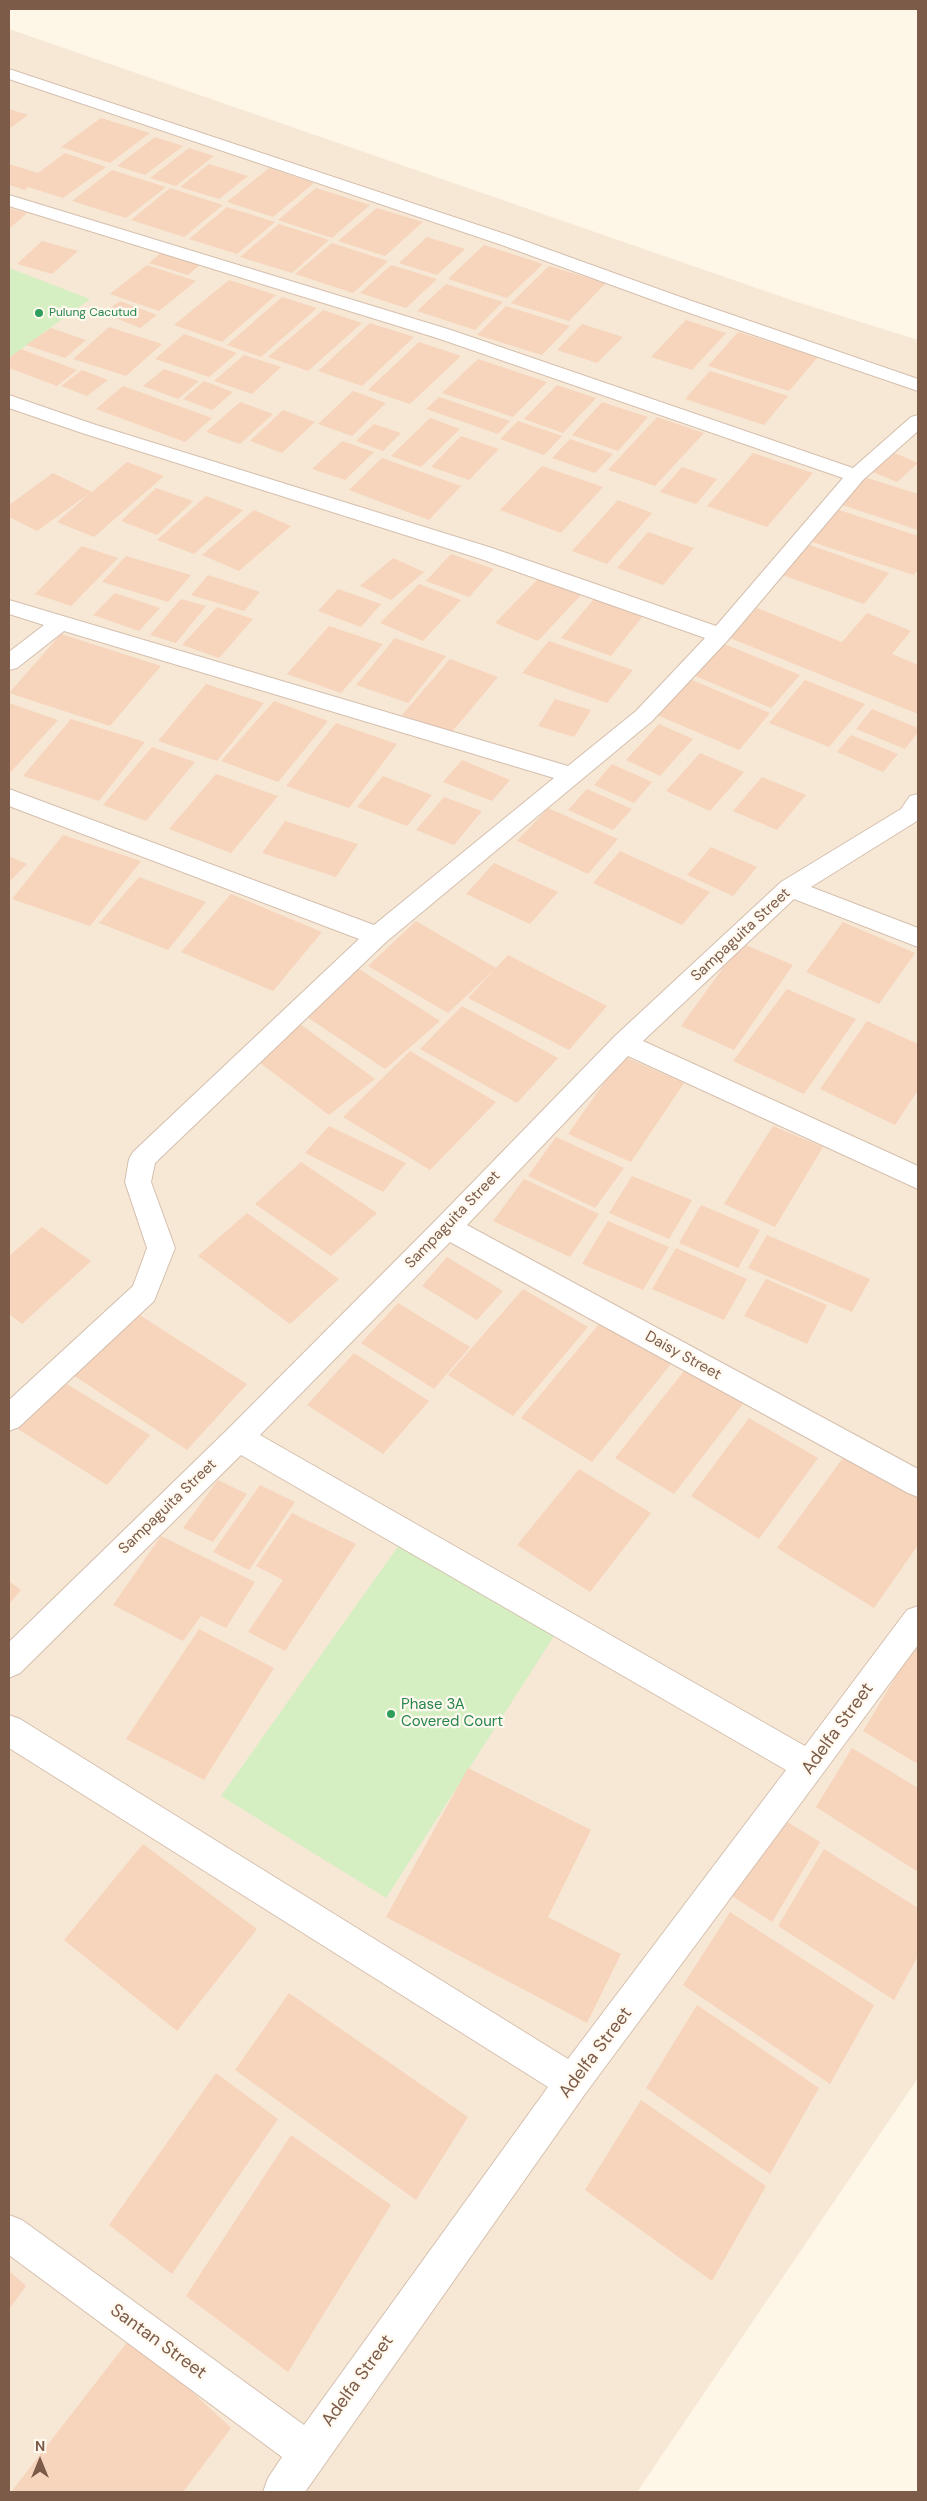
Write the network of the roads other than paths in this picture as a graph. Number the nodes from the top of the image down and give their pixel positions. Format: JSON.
{"nodes":[{"id":1,"x":9,"y":74,"type":"edge"},
{"id":2,"x":9,"y":200,"type":"edge"},
{"id":3,"x":918,"y":385,"type":"edge"},
{"id":4,"x":9,"y":401,"type":"edge"},
{"id":5,"x":918,"y":421,"type":"edge"},
{"id":6,"x":856,"y":476,"type":"junction"},
{"id":7,"x":9,"y":607,"type":"edge"},
{"id":8,"x":60,"y":624,"type":"junction"},
{"id":9,"x":720,"y":635,"type":"junction"},
{"id":10,"x":9,"y":663,"type":"edge"},
{"id":11,"x":571,"y":775,"type":"junction"},
{"id":12,"x":9,"y":797,"type":"edge"},
{"id":13,"x":915,"y":812,"type":"edge"},
{"id":14,"x":790,"y":888,"type":"junction"},
{"id":15,"x":377,"y":936,"type":"junction"},
{"id":16,"x":918,"y":938,"type":"edge"},
{"id":17,"x":624,"y":1043,"type":"junction"},
{"id":18,"x":918,"y":1178,"type":"edge"},
{"id":19,"x":447,"y":1227,"type":"junction"},
{"id":20,"x":9,"y":1418,"type":"edge"},
{"id":21,"x":238,"y":1438,"type":"junction"},
{"id":22,"x":918,"y":1484,"type":"edge"},
{"id":23,"x":918,"y":1620,"type":"edge"},
{"id":24,"x":9,"y":1663,"type":"edge"},
{"id":25,"x":9,"y":1730,"type":"edge"},
{"id":26,"x":810,"y":1766,"type":"junction"},
{"id":27,"x":573,"y":2082,"type":"junction"},
{"id":28,"x":9,"y":2233,"type":"edge"},
{"id":29,"x":308,"y":2452,"type":"junction"},
{"id":30,"x":282,"y":2492,"type":"edge"}],
"edges":[{"from":1,"to":3,"type":"street"},
{"from":2,"to":6,"type":"street"},
{"from":4,"to":9,"type":"street"},
{"from":5,"to":6,"type":"street"},
{"from":6,"to":9,"type":"street"},
{"from":7,"to":8,"type":"street"},
{"from":8,"to":10,"type":"street"},
{"from":8,"to":11,"type":"street"},
{"from":9,"to":11,"type":"street"},
{"from":11,"to":15,"type":"street"},
{"from":12,"to":15,"type":"street"},
{"from":13,"to":14,"type":"street","name":"Sampaguita Street"},
{"from":14,"to":16,"type":"street"},
{"from":14,"to":17,"type":"street","name":"Sampaguita Street"},
{"from":15,"to":20,"type":"street"},
{"from":17,"to":18,"type":"street"},
{"from":17,"to":19,"type":"street","name":"Sampaguita Street"},
{"from":19,"to":21,"type":"street","name":"Sampaguita Street"},
{"from":19,"to":22,"type":"street","name":"Daisy Street"},
{"from":21,"to":24,"type":"street","name":"Sampaguita Street"},
{"from":21,"to":26,"type":"street"},
{"from":23,"to":26,"type":"street","name":"Adelfa Street"},
{"from":25,"to":27,"type":"street"},
{"from":26,"to":27,"type":"street","name":"Adelfa Street"},
{"from":27,"to":29,"type":"street","name":"Adelfa Street"},
{"from":28,"to":29,"type":"street","name":"Santan Street"},
{"from":29,"to":30,"type":"street","name":"Adelfa Street"}]}
